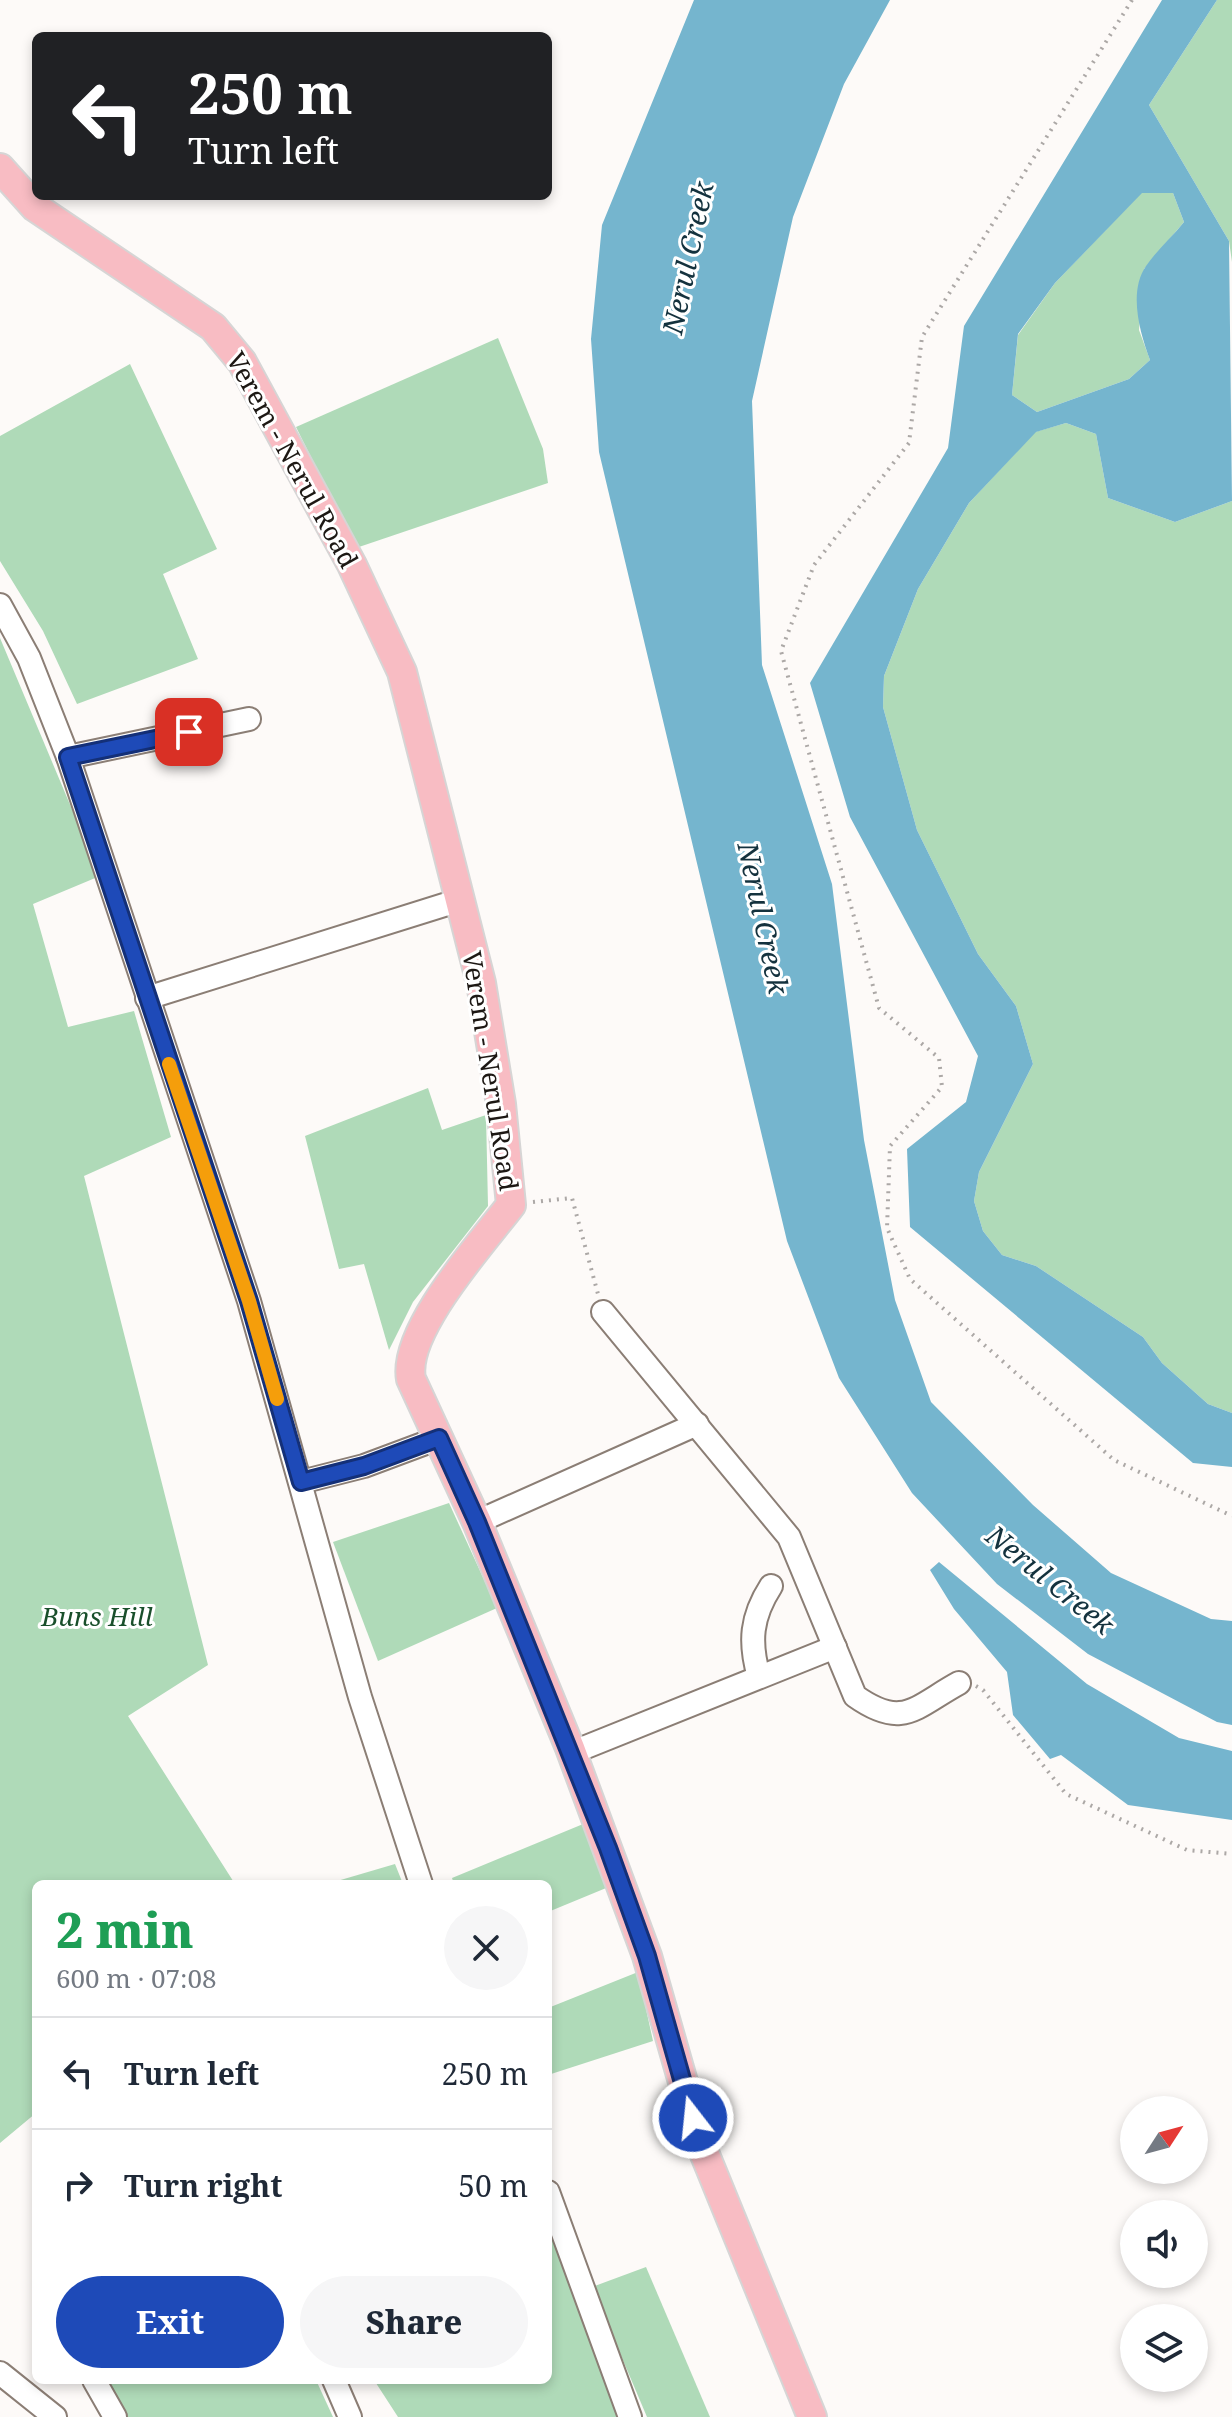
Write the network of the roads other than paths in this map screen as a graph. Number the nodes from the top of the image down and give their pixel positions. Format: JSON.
{"nodes":[{"id":1,"x":0,"y":168,"type":"edge"},
{"id":2,"x":0,"y":605,"type":"edge"},
{"id":3,"x":249,"y":719,"type":"dead end"},
{"id":4,"x":68,"y":757,"type":"junction"},
{"id":5,"x":460,"y":900,"type":"junction"},
{"id":6,"x":147,"y":998,"type":"junction"},
{"id":7,"x":603,"y":1312,"type":"road end"},
{"id":8,"x":697,"y":1424,"type":"junction"},
{"id":9,"x":439,"y":1438,"type":"junction"},
{"id":10,"x":301,"y":1482,"type":"junction"},
{"id":11,"x":477,"y":1522,"type":"junction"},
{"id":12,"x":771,"y":1586,"type":"dead end"},
{"id":13,"x":835,"y":1647,"type":"junction"},
{"id":14,"x":759,"y":1677,"type":"junction"},
{"id":15,"x":959,"y":1683,"type":"road end"},
{"id":16,"x":571,"y":1753,"type":"junction"},
{"id":17,"x":420,"y":1880,"type":"edge"},
{"id":18,"x":552,"y":2203,"type":"edge"},
{"id":19,"x":0,"y":2373,"type":"edge"},
{"id":20,"x":96,"y":2384,"type":"edge"},
{"id":21,"x":336,"y":2384,"type":"edge"},
{"id":22,"x":55,"y":2417,"type":"edge"},
{"id":23,"x":115,"y":2417,"type":"edge"},
{"id":24,"x":350,"y":2417,"type":"edge"},
{"id":25,"x":630,"y":2417,"type":"edge"},
{"id":26,"x":812,"y":2417,"type":"edge"}],
"edges":[{"from":1,"to":5,"type":"main road","name":"Verem - Nerul Road"},
{"from":2,"to":4,"type":"street"},
{"from":3,"to":4,"type":"street"},
{"from":4,"to":6,"type":"street"},
{"from":5,"to":6,"type":"street"},
{"from":5,"to":9,"type":"main road","name":"Verem - Nerul Road"},
{"from":6,"to":10,"type":"street"},
{"from":7,"to":8,"type":"street"},
{"from":8,"to":11,"type":"street"},
{"from":8,"to":13,"type":"street"},
{"from":9,"to":10,"type":"street"},
{"from":9,"to":11,"type":"main road","name":"Verem - Nerul Road"},
{"from":10,"to":17,"type":"street"},
{"from":11,"to":16,"type":"main road","name":"Verem - Nerul Road"},
{"from":12,"to":14,"type":"street"},
{"from":13,"to":14,"type":"street"},
{"from":13,"to":15,"type":"street"},
{"from":14,"to":16,"type":"street"},
{"from":16,"to":26,"type":"main road","name":"Verem - Nerul Road"},
{"from":18,"to":25,"type":"street"},
{"from":19,"to":22,"type":"street"},
{"from":20,"to":23,"type":"street"},
{"from":21,"to":24,"type":"street"}]}
